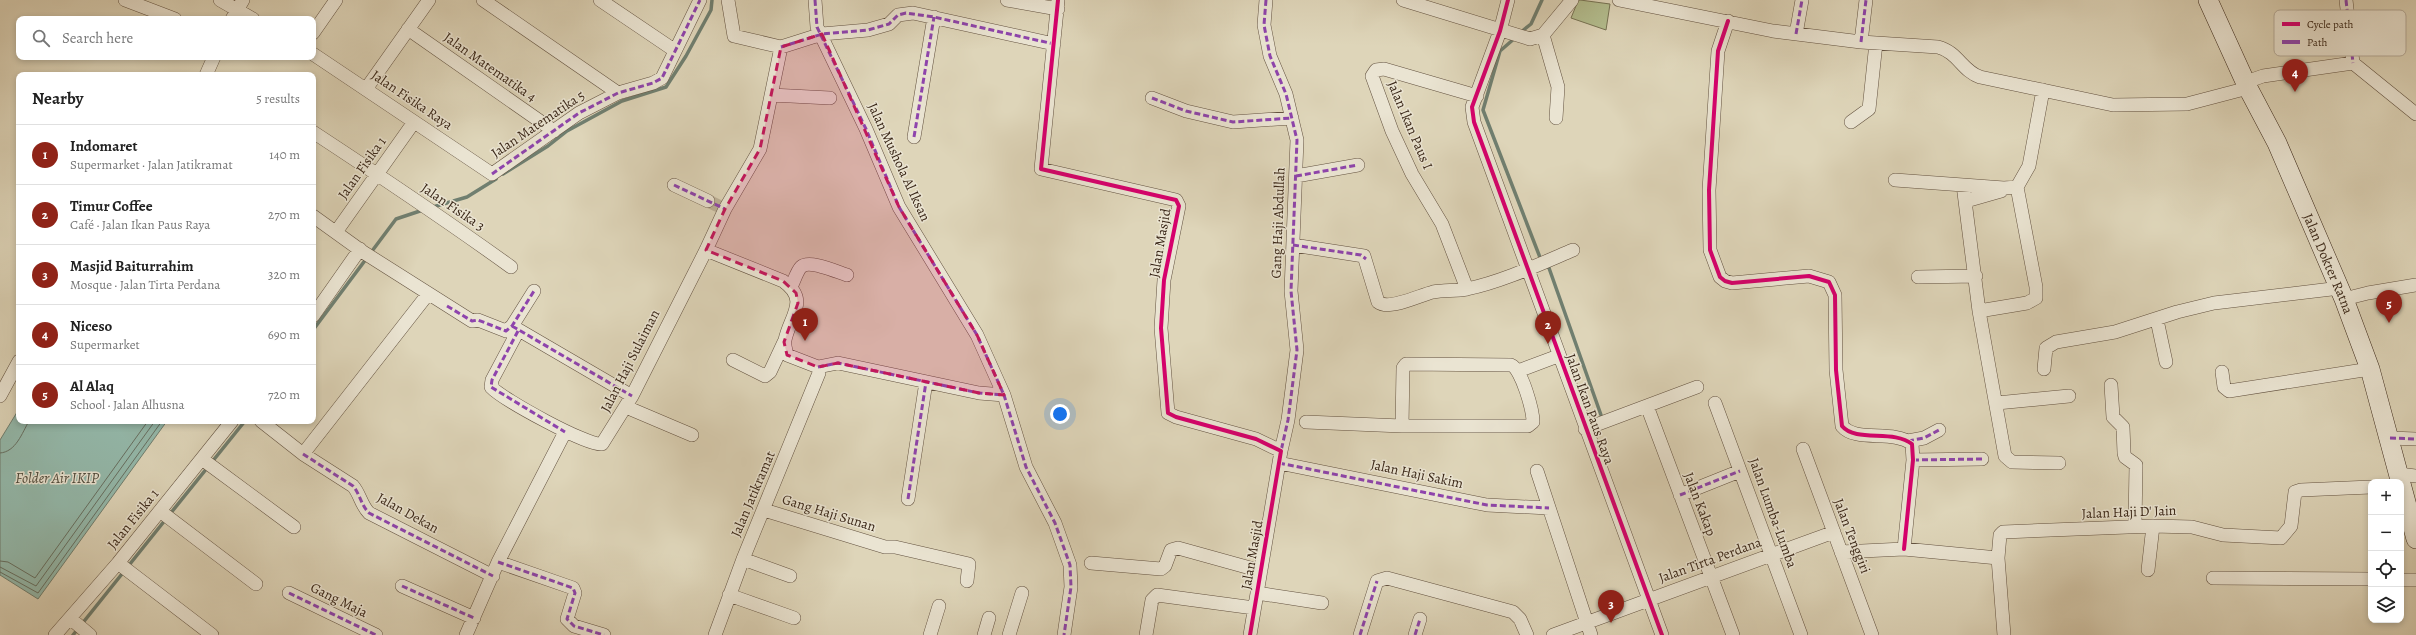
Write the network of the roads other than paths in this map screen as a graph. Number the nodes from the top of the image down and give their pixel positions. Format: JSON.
{"nodes":[{"id":1,"x":125,"y":0,"type":"edge"},
{"id":2,"x":220,"y":0,"type":"edge"},
{"id":3,"x":336,"y":0,"type":"edge"},
{"id":4,"x":429,"y":0,"type":"edge"},
{"id":5,"x":483,"y":0,"type":"edge"},
{"id":6,"x":600,"y":0,"type":"edge"},
{"id":7,"x":700,"y":0,"type":"edge"},
{"id":8,"x":728,"y":0,"type":"edge"},
{"id":9,"x":815,"y":0,"type":"edge"},
{"id":10,"x":1007,"y":0,"type":"edge"},
{"id":11,"x":1266,"y":0,"type":"edge"},
{"id":12,"x":1403,"y":0,"type":"edge"},
{"id":13,"x":1508,"y":0,"type":"edge"},
{"id":14,"x":1572,"y":0,"type":"edge"},
{"id":15,"x":1620,"y":0,"type":"edge"},
{"id":16,"x":1802,"y":0,"type":"edge"},
{"id":17,"x":1866,"y":0,"type":"edge"},
{"id":18,"x":2208,"y":0,"type":"edge"},
{"id":19,"x":2346,"y":0,"type":"edge"},
{"id":20,"x":1058,"y":4,"type":"edge"},
{"id":21,"x":237,"y":9,"type":"edge"},
{"id":22,"x":2347,"y":10,"type":"edge"},
{"id":23,"x":167,"y":16,"type":"edge"},
{"id":24,"x":248,"y":16,"type":"edge"},
{"id":25,"x":934,"y":17,"type":"junction"},
{"id":26,"x":1728,"y":21,"type":"junction"},
{"id":27,"x":316,"y":29,"type":"edge"},
{"id":28,"x":408,"y":29,"type":"junction"},
{"id":29,"x":1500,"y":31,"type":"junction"},
{"id":30,"x":822,"y":34,"type":"junction"},
{"id":31,"x":1796,"y":34,"type":"junction"},
{"id":32,"x":1544,"y":35,"type":"junction"},
{"id":33,"x":1861,"y":42,"type":"junction"},
{"id":34,"x":1876,"y":43,"type":"junction"},
{"id":35,"x":1054,"y":44,"type":"junction"},
{"id":36,"x":780,"y":47,"type":"junction"},
{"id":37,"x":674,"y":50,"type":"junction"},
{"id":38,"x":316,"y":56,"type":"edge"},
{"id":39,"x":2352,"y":56,"type":"edge"},
{"id":40,"x":213,"y":60,"type":"edge"},
{"id":41,"x":2353,"y":63,"type":"junction"},
{"id":42,"x":207,"y":72,"type":"edge"},
{"id":43,"x":2247,"y":85,"type":"junction"},
{"id":44,"x":366,"y":89,"type":"junction"},
{"id":45,"x":2043,"y":90,"type":"junction"},
{"id":46,"x":618,"y":93,"type":"junction"},
{"id":47,"x":771,"y":94,"type":"junction"},
{"id":48,"x":1477,"y":96,"type":"junction"},
{"id":49,"x":830,"y":98,"type":"dead end"},
{"id":50,"x":1152,"y":98,"type":"dead end"},
{"id":51,"x":2416,"y":114,"type":"edge"},
{"id":52,"x":1292,"y":118,"type":"junction"},
{"id":53,"x":1556,"y":118,"type":"dead end"},
{"id":54,"x":414,"y":122,"type":"junction"},
{"id":55,"x":1851,"y":122,"type":"dead end"},
{"id":56,"x":554,"y":131,"type":"junction"},
{"id":57,"x":316,"y":134,"type":"edge"},
{"id":58,"x":914,"y":137,"type":"dead end"},
{"id":59,"x":1358,"y":165,"type":"dead end"},
{"id":60,"x":377,"y":174,"type":"junction"},
{"id":61,"x":492,"y":174,"type":"joint"},
{"id":62,"x":1296,"y":176,"type":"junction"},
{"id":63,"x":1895,"y":180,"type":"dead end"},
{"id":64,"x":674,"y":185,"type":"dead end"},
{"id":65,"x":1964,"y":185,"type":"junction"},
{"id":66,"x":2010,"y":188,"type":"junction"},
{"id":67,"x":708,"y":201,"type":"tunnel mouth"},
{"id":68,"x":1966,"y":201,"type":"junction"},
{"id":69,"x":316,"y":218,"type":"edge"},
{"id":70,"x":336,"y":232,"type":"junction"},
{"id":71,"x":1293,"y":245,"type":"junction"},
{"id":72,"x":706,"y":250,"type":"junction"},
{"id":73,"x":1573,"y":250,"type":"dead end"},
{"id":74,"x":365,"y":253,"type":"junction"},
{"id":75,"x":1536,"y":265,"type":"junction"},
{"id":76,"x":511,"y":267,"type":"dead end"},
{"id":77,"x":847,"y":275,"type":"dead end"},
{"id":78,"x":1976,"y":276,"type":"junction"},
{"id":79,"x":1918,"y":277,"type":"dead end"},
{"id":80,"x":2416,"y":285,"type":"edge"},
{"id":81,"x":791,"y":286,"type":"junction"},
{"id":82,"x":1467,"y":289,"type":"junction"},
{"id":83,"x":534,"y":291,"type":"dead end"},
{"id":84,"x":428,"y":294,"type":"junction"},
{"id":85,"x":2342,"y":294,"type":"junction"},
{"id":86,"x":1980,"y":311,"type":"junction"},
{"id":87,"x":316,"y":312,"type":"edge"},
{"id":88,"x":2157,"y":320,"type":"junction"},
{"id":89,"x":515,"y":328,"type":"junction"},
{"id":90,"x":784,"y":342,"type":"junction"},
{"id":91,"x":1558,"y":356,"type":"junction"},
{"id":92,"x":733,"y":360,"type":"dead end"},
{"id":93,"x":2166,"y":362,"type":"dead end"},
{"id":94,"x":16,"y":367,"type":"edge"},
{"id":95,"x":818,"y":367,"type":"junction"},
{"id":96,"x":2044,"y":369,"type":"dead end"},
{"id":97,"x":2370,"y":369,"type":"junction"},
{"id":98,"x":1518,"y":371,"type":"junction"},
{"id":99,"x":2222,"y":372,"type":"dead end"},
{"id":100,"x":926,"y":382,"type":"junction"},
{"id":101,"x":2110,"y":385,"type":"dead end"},
{"id":102,"x":1697,"y":387,"type":"dead end"},
{"id":103,"x":1004,"y":395,"type":"junction"},
{"id":104,"x":0,"y":396,"type":"edge"},
{"id":105,"x":2069,"y":396,"type":"dead end"},
{"id":106,"x":629,"y":401,"type":"junction"},
{"id":107,"x":1716,"y":403,"type":"dead end"},
{"id":108,"x":1997,"y":403,"type":"junction"},
{"id":109,"x":1647,"y":406,"type":"junction"},
{"id":110,"x":1306,"y":422,"type":"dead end"},
{"id":111,"x":230,"y":424,"type":"edge"},
{"id":112,"x":265,"y":424,"type":"edge"},
{"id":113,"x":1596,"y":425,"type":"junction"},
{"id":114,"x":1402,"y":426,"type":"junction"},
{"id":115,"x":1939,"y":430,"type":"dead end"},
{"id":116,"x":565,"y":432,"type":"junction"},
{"id":117,"x":692,"y":435,"type":"dead end"},
{"id":118,"x":2390,"y":438,"type":"junction"},
{"id":119,"x":2416,"y":438,"type":"edge"},
{"id":120,"x":1908,"y":441,"type":"junction"},
{"id":121,"x":1802,"y":449,"type":"dead end"},
{"id":122,"x":303,"y":454,"type":"junction"},
{"id":123,"x":1280,"y":457,"type":"junction"},
{"id":124,"x":1982,"y":459,"type":"dead end"},
{"id":125,"x":1913,"y":460,"type":"junction"},
{"id":126,"x":2059,"y":463,"type":"dead end"},
{"id":127,"x":208,"y":464,"type":"junction"},
{"id":128,"x":1537,"y":471,"type":"dead end"},
{"id":129,"x":1740,"y":471,"type":"junction"},
{"id":130,"x":2407,"y":485,"type":"edge"},
{"id":131,"x":2368,"y":487,"type":"edge"},
{"id":132,"x":1680,"y":495,"type":"junction"},
{"id":133,"x":908,"y":499,"type":"dead end"},
{"id":134,"x":1549,"y":508,"type":"junction"},
{"id":135,"x":764,"y":510,"type":"junction"},
{"id":136,"x":165,"y":516,"type":"junction"},
{"id":137,"x":2135,"y":525,"type":"junction"},
{"id":138,"x":2153,"y":526,"type":"junction"},
{"id":139,"x":294,"y":527,"type":"dead end"},
{"id":140,"x":1834,"y":532,"type":"junction"},
{"id":141,"x":2416,"y":539,"type":"edge"},
{"id":142,"x":1904,"y":549,"type":"junction"},
{"id":143,"x":1841,"y":552,"type":"junction"},
{"id":144,"x":1771,"y":554,"type":"junction"},
{"id":145,"x":1998,"y":558,"type":"junction"},
{"id":146,"x":743,"y":559,"type":"junction"},
{"id":147,"x":498,"y":562,"type":"junction"},
{"id":148,"x":1091,"y":563,"type":"dead end"},
{"id":149,"x":124,"y":568,"type":"junction"},
{"id":150,"x":2148,"y":570,"type":"dead end"},
{"id":151,"x":1261,"y":571,"type":"junction"},
{"id":152,"x":493,"y":576,"type":"junction"},
{"id":153,"x":790,"y":576,"type":"dead end"},
{"id":154,"x":1711,"y":577,"type":"junction"},
{"id":155,"x":2213,"y":578,"type":"dead end"},
{"id":156,"x":2368,"y":579,"type":"edge"},
{"id":157,"x":2404,"y":580,"type":"edge"},
{"id":158,"x":2416,"y":580,"type":"edge"},
{"id":159,"x":968,"y":581,"type":"dead end"},
{"id":160,"x":256,"y":584,"type":"dead end"},
{"id":161,"x":402,"y":586,"type":"dead end"},
{"id":162,"x":289,"y":593,"type":"dead end"},
{"id":163,"x":1022,"y":593,"type":"dead end"},
{"id":164,"x":1257,"y":593,"type":"junction"},
{"id":165,"x":729,"y":595,"type":"junction"},
{"id":166,"x":1649,"y":600,"type":"junction"},
{"id":167,"x":1322,"y":603,"type":"dead end"},
{"id":168,"x":939,"y":606,"type":"dead end"},
{"id":169,"x":1254,"y":608,"type":"junction"},
{"id":170,"x":474,"y":618,"type":"junction"},
{"id":171,"x":794,"y":618,"type":"dead end"},
{"id":172,"x":989,"y":618,"type":"dead end"},
{"id":173,"x":1420,"y":619,"type":"dead end"},
{"id":174,"x":72,"y":621,"type":"junction"},
{"id":175,"x":1586,"y":622,"type":"junction"},
{"id":176,"x":87,"y":633,"type":"edge"},
{"id":177,"x":55,"y":635,"type":"edge"},
{"id":178,"x":212,"y":635,"type":"edge"},
{"id":179,"x":376,"y":635,"type":"edge"},
{"id":180,"x":466,"y":635,"type":"edge"},
{"id":181,"x":604,"y":635,"type":"edge"},
{"id":182,"x":715,"y":635,"type":"edge"},
{"id":183,"x":930,"y":635,"type":"edge"},
{"id":184,"x":984,"y":635,"type":"edge"},
{"id":185,"x":1009,"y":635,"type":"edge"},
{"id":186,"x":1064,"y":635,"type":"edge"},
{"id":187,"x":1146,"y":635,"type":"edge"},
{"id":188,"x":1250,"y":635,"type":"edge"},
{"id":189,"x":1360,"y":635,"type":"edge"},
{"id":190,"x":1415,"y":635,"type":"edge"},
{"id":191,"x":1527,"y":635,"type":"edge"},
{"id":192,"x":1553,"y":635,"type":"edge"},
{"id":193,"x":1591,"y":635,"type":"edge"},
{"id":194,"x":1662,"y":635,"type":"edge"},
{"id":195,"x":1733,"y":635,"type":"edge"},
{"id":196,"x":1801,"y":635,"type":"edge"},
{"id":197,"x":1872,"y":635,"type":"edge"},
{"id":198,"x":2004,"y":635,"type":"edge"}],
"edges":[{"from":1,"to":23,"type":"street"},
{"from":2,"to":21,"type":"street"},
{"from":3,"to":27,"type":"street"},
{"from":4,"to":28,"type":"street"},
{"from":5,"to":46,"type":"street"},
{"from":6,"to":37,"type":"street"},
{"from":7,"to":37,"type":"street","name":"Jalan Matematika 5"},
{"from":8,"to":36,"type":"street"},
{"from":9,"to":30,"type":"street","name":"Jalan Mushola Al Iksan"},
{"from":10,"to":20,"type":"street"},
{"from":11,"to":52,"type":"street","name":"Gang Haji Abdullah"},
{"from":12,"to":29,"type":"street"},
{"from":13,"to":29,"type":"street","name":"Jalan Ikan Paus Raya"},
{"from":14,"to":32,"type":"street"},
{"from":15,"to":26,"type":"street"},
{"from":16,"to":31,"type":"street"},
{"from":17,"to":33,"type":"street"},
{"from":18,"to":43,"type":"street","name":"Jalan Dokter Ratna"},
{"from":19,"to":22,"type":"street"},
{"from":20,"to":35,"type":"street","name":"Jalan Masjid"},
{"from":21,"to":24,"type":"street"},
{"from":25,"to":30,"type":"street"},
{"from":25,"to":35,"type":"street"},
{"from":25,"to":58,"type":"street"},
{"from":26,"to":31,"type":"street"},
{"from":26,"to":120,"type":"street"},
{"from":28,"to":44,"type":"street"},
{"from":28,"to":56,"type":"street","name":"Jalan Matematika 4"},
{"from":29,"to":32,"type":"street"},
{"from":29,"to":48,"type":"street","name":"Jalan Ikan Paus Raya"},
{"from":30,"to":36,"type":"street"},
{"from":30,"to":103,"type":"street","name":"Jalan Mushola Al Iksan"},
{"from":31,"to":33,"type":"street"},
{"from":32,"to":53,"type":"street"},
{"from":33,"to":34,"type":"street"},
{"from":34,"to":45,"type":"street"},
{"from":34,"to":55,"type":"street"},
{"from":35,"to":123,"type":"street","name":"Jalan Masjid"},
{"from":36,"to":47,"type":"street","name":"Jalan Haji Sulaiman"},
{"from":37,"to":46,"type":"street","name":"Jalan Matematika 5"},
{"from":38,"to":44,"type":"street","name":"Jalan Fisika Raya"},
{"from":39,"to":41,"type":"street"},
{"from":40,"to":42,"type":"street"},
{"from":41,"to":43,"type":"street"},
{"from":41,"to":51,"type":"street"},
{"from":43,"to":45,"type":"street"},
{"from":43,"to":85,"type":"street","name":"Jalan Dokter Ratna"},
{"from":44,"to":54,"type":"street","name":"Jalan Fisika Raya"},
{"from":45,"to":66,"type":"street"},
{"from":46,"to":56,"type":"street","name":"Jalan Matematika 5"},
{"from":47,"to":49,"type":"street"},
{"from":47,"to":72,"type":"street","name":"Jalan Haji Sulaiman"},
{"from":48,"to":75,"type":"street","name":"Jalan Ikan Paus Raya"},
{"from":48,"to":82,"type":"street","name":"Jalan Ikan Paus I"},
{"from":50,"to":52,"type":"street"},
{"from":52,"to":62,"type":"street","name":"Gang Haji Abdullah"},
{"from":54,"to":60,"type":"street","name":"Jalan Fisika 1"},
{"from":54,"to":61,"type":"street","name":"Jalan Fisika Raya"},
{"from":56,"to":61,"type":"street","name":"Jalan Matematika 5"},
{"from":57,"to":60,"type":"street","name":"Jalan Fisika 3"},
{"from":59,"to":62,"type":"street"},
{"from":60,"to":70,"type":"street","name":"Jalan Fisika 1"},
{"from":60,"to":76,"type":"street","name":"Jalan Fisika 3"},
{"from":62,"to":71,"type":"street","name":"Gang Haji Abdullah"},
{"from":63,"to":65,"type":"street"},
{"from":64,"to":67,"type":"street"},
{"from":65,"to":66,"type":"street"},
{"from":65,"to":68,"type":"street"},
{"from":66,"to":68,"type":"street"},
{"from":66,"to":86,"type":"street"},
{"from":68,"to":78,"type":"street"},
{"from":69,"to":70,"type":"street"},
{"from":70,"to":74,"type":"street"},
{"from":71,"to":82,"type":"street"},
{"from":71,"to":123,"type":"street","name":"Gang Haji Abdullah"},
{"from":72,"to":81,"type":"street"},
{"from":72,"to":106,"type":"street","name":"Jalan Haji Sulaiman"},
{"from":73,"to":75,"type":"street"},
{"from":74,"to":84,"type":"street"},
{"from":74,"to":87,"type":"street"},
{"from":75,"to":82,"type":"street"},
{"from":75,"to":91,"type":"street","name":"Jalan Ikan Paus Raya"},
{"from":77,"to":81,"type":"street"},
{"from":78,"to":79,"type":"street"},
{"from":78,"to":86,"type":"street"},
{"from":80,"to":85,"type":"street"},
{"from":81,"to":90,"type":"street"},
{"from":83,"to":89,"type":"street"},
{"from":84,"to":89,"type":"street"},
{"from":84,"to":122,"type":"street"},
{"from":85,"to":88,"type":"street"},
{"from":85,"to":97,"type":"street","name":"Jalan Dokter Ratna"},
{"from":86,"to":108,"type":"street"},
{"from":88,"to":93,"type":"street"},
{"from":88,"to":96,"type":"street"},
{"from":89,"to":106,"type":"street"},
{"from":89,"to":116,"type":"street","name":"Jalan Haji Sulaiman"},
{"from":90,"to":92,"type":"street"},
{"from":90,"to":95,"type":"street"},
{"from":91,"to":98,"type":"street"},
{"from":91,"to":113,"type":"street","name":"Jalan Ikan Paus Raya"},
{"from":94,"to":104,"type":"street"},
{"from":95,"to":100,"type":"street"},
{"from":95,"to":135,"type":"street","name":"Jalan Jatikramat"},
{"from":97,"to":99,"type":"street"},
{"from":97,"to":118,"type":"street","name":"Jalan Dokter Ratna"},
{"from":98,"to":114,"type":"street"},
{"from":98,"to":114,"type":"street"},
{"from":100,"to":103,"type":"street"},
{"from":100,"to":133,"type":"street"},
{"from":101,"to":137,"type":"street"},
{"from":102,"to":109,"type":"street"},
{"from":103,"to":186,"type":"street","name":"Jalan Mushola Al Iksan"},
{"from":105,"to":108,"type":"street"},
{"from":106,"to":116,"type":"street","name":"Jalan Haji Sulaiman"},
{"from":106,"to":117,"type":"street"},
{"from":107,"to":129,"type":"street","name":"Jalan Lumba-Lumba"},
{"from":108,"to":126,"type":"street"},
{"from":109,"to":113,"type":"street"},
{"from":109,"to":132,"type":"street","name":"Jalan Kakap"},
{"from":110,"to":114,"type":"street"},
{"from":111,"to":127,"type":"street","name":"Jalan Fisika 1"},
{"from":112,"to":122,"type":"street","name":"Jalan Dekan"},
{"from":113,"to":166,"type":"street","name":"Jalan Ikan Paus Raya"},
{"from":115,"to":120,"type":"street"},
{"from":116,"to":147,"type":"street"},
{"from":118,"to":119,"type":"street"},
{"from":118,"to":130,"type":"street","name":"Jalan Dokter Ratna"},
{"from":120,"to":125,"type":"street"},
{"from":121,"to":140,"type":"street","name":"Jalan Tenggiri"},
{"from":122,"to":152,"type":"street","name":"Jalan Dekan"},
{"from":123,"to":134,"type":"street","name":"Jalan Haji Sakim"},
{"from":123,"to":151,"type":"street","name":"Jalan Masjid"},
{"from":124,"to":125,"type":"street"},
{"from":125,"to":142,"type":"street"},
{"from":127,"to":136,"type":"street","name":"Jalan Fisika 1"},
{"from":127,"to":139,"type":"street"},
{"from":128,"to":134,"type":"street"},
{"from":129,"to":132,"type":"street"},
{"from":129,"to":144,"type":"street","name":"Jalan Lumba-Lumba"},
{"from":130,"to":141,"type":"street","name":"Jalan Dokter Ratna"},
{"from":131,"to":138,"type":"street","name":"Jalan Haji D' Jain"},
{"from":132,"to":154,"type":"street","name":"Jalan Kakap"},
{"from":134,"to":175,"type":"street"},
{"from":135,"to":146,"type":"street","name":"Jalan Jatikramat"},
{"from":135,"to":159,"type":"street","name":"Gang Haji Sunan"},
{"from":136,"to":149,"type":"street","name":"Jalan Fisika 1"},
{"from":136,"to":160,"type":"street"},
{"from":137,"to":138,"type":"street","name":"Jalan Haji D' Jain"},
{"from":137,"to":145,"type":"street","name":"Jalan Haji D' Jain"},
{"from":138,"to":150,"type":"street"},
{"from":140,"to":143,"type":"street","name":"Jalan Tenggiri"},
{"from":140,"to":144,"type":"street","name":"Jalan Tirta Perdana"},
{"from":142,"to":143,"type":"street"},
{"from":142,"to":145,"type":"street"},
{"from":143,"to":197,"type":"street","name":"Jalan Tenggiri"},
{"from":144,"to":154,"type":"street","name":"Jalan Tirta Perdana"},
{"from":144,"to":196,"type":"street","name":"Jalan Lumba-Lumba"},
{"from":145,"to":198,"type":"street","name":"Jalan Haji D' Jain"},
{"from":146,"to":153,"type":"street"},
{"from":146,"to":165,"type":"street","name":"Jalan Jatikramat"},
{"from":147,"to":152,"type":"street"},
{"from":147,"to":181,"type":"street"},
{"from":148,"to":151,"type":"street"},
{"from":149,"to":174,"type":"street","name":"Jalan Fisika 1"},
{"from":149,"to":178,"type":"street"},
{"from":151,"to":164,"type":"street","name":"Jalan Masjid"},
{"from":152,"to":170,"type":"street"},
{"from":154,"to":166,"type":"street","name":"Jalan Tirta Perdana"},
{"from":154,"to":195,"type":"street","name":"Jalan Kakap"},
{"from":155,"to":156,"type":"street"},
{"from":157,"to":158,"type":"street"},
{"from":161,"to":170,"type":"street"},
{"from":162,"to":179,"type":"street","name":"Gang Maja"},
{"from":163,"to":185,"type":"street"},
{"from":164,"to":167,"type":"street"},
{"from":164,"to":169,"type":"street","name":"Jalan Masjid"},
{"from":165,"to":171,"type":"street"},
{"from":165,"to":182,"type":"street","name":"Jalan Jatikramat"},
{"from":166,"to":175,"type":"street","name":"Jalan Tirta Perdana"},
{"from":166,"to":194,"type":"street","name":"Jalan Ikan Paus Raya"},
{"from":168,"to":183,"type":"street"},
{"from":169,"to":187,"type":"street"},
{"from":169,"to":188,"type":"street","name":"Jalan Masjid"},
{"from":170,"to":180,"type":"street"},
{"from":172,"to":184,"type":"street"},
{"from":173,"to":190,"type":"street"},
{"from":174,"to":176,"type":"street"},
{"from":174,"to":177,"type":"street","name":"Jalan Fisika 1"},
{"from":175,"to":192,"type":"street","name":"Jalan Tirta Perdana"},
{"from":175,"to":193,"type":"street"},
{"from":189,"to":191,"type":"street"}]}
